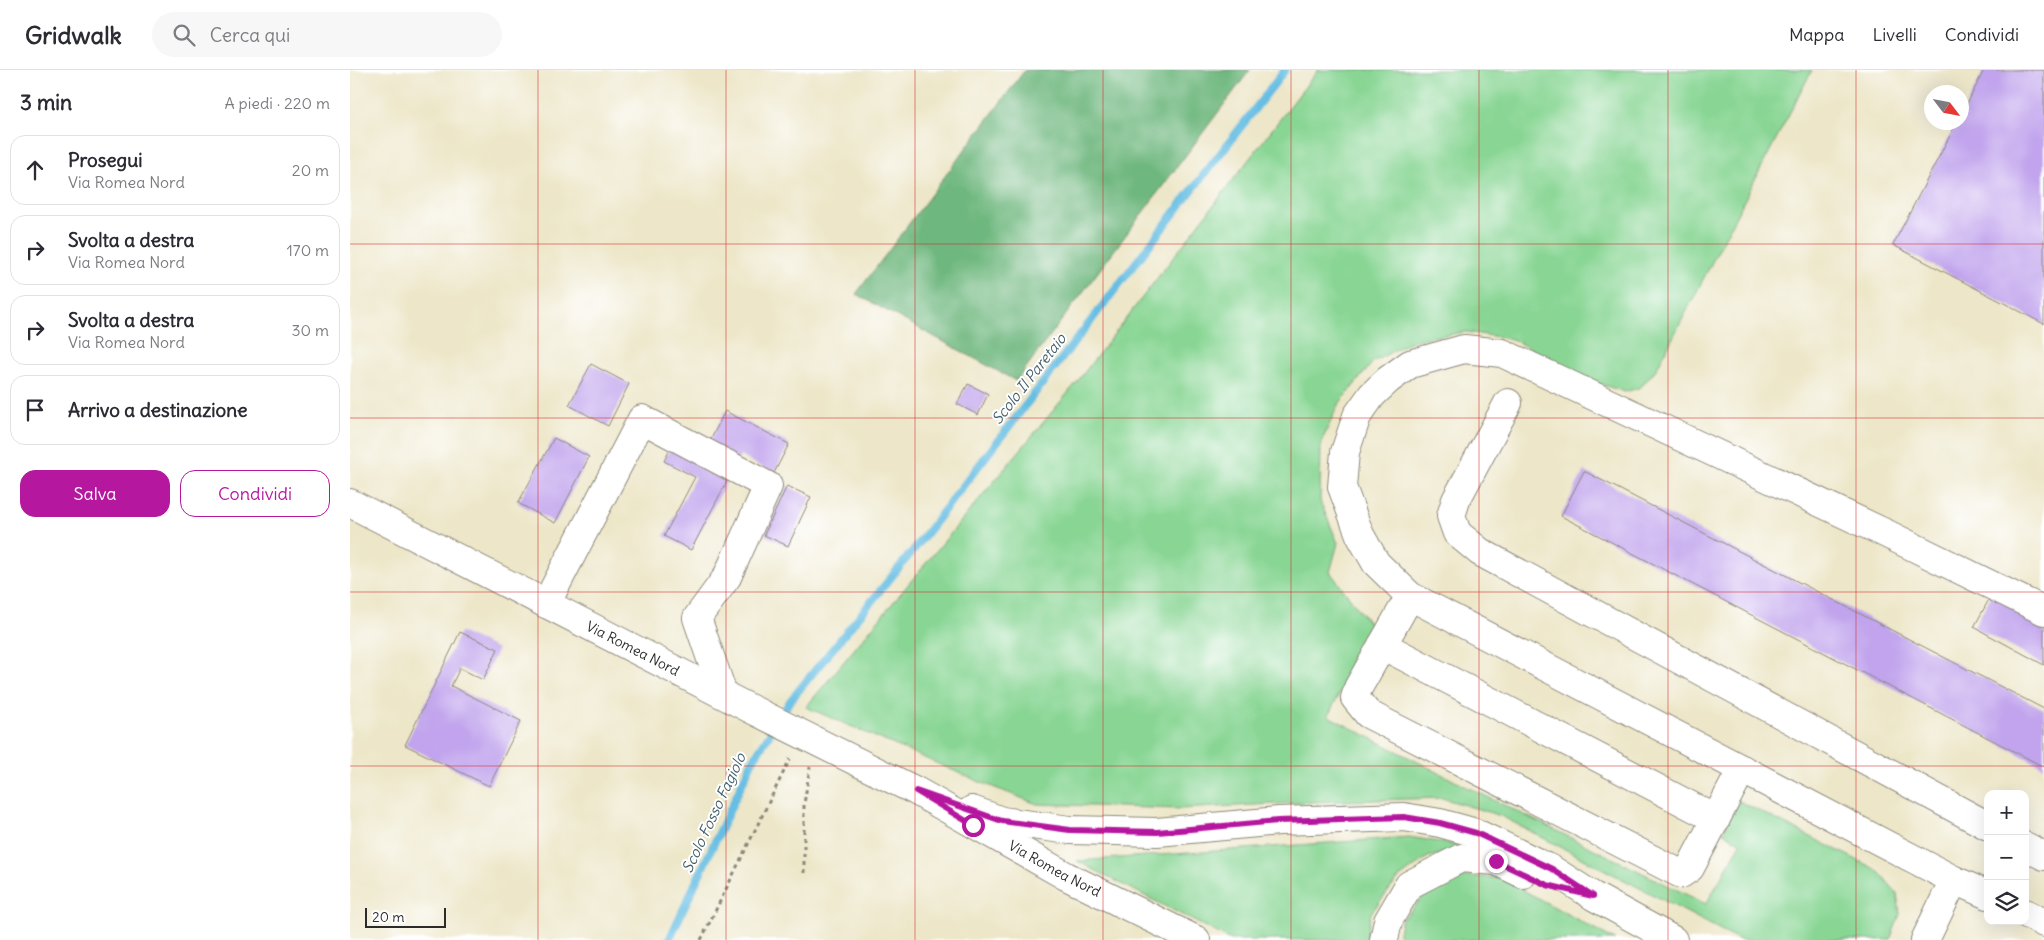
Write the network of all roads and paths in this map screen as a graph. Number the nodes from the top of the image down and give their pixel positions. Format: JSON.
{"nodes":[{"id":1,"x":1508,"y":404,"type":"dead end"},
{"id":2,"x":350,"y":503,"type":"edge"},
{"id":3,"x":1410,"y":596,"type":"junction"},
{"id":4,"x":546,"y":604,"type":"junction"},
{"id":5,"x":2044,"y":611,"type":"edge"},
{"id":6,"x":1382,"y":645,"type":"junction"},
{"id":7,"x":722,"y":694,"type":"junction"},
{"id":8,"x":815,"y":740,"type":"junction"},
{"id":9,"x":1742,"y":769,"type":"junction"},
{"id":10,"x":916,"y":791,"type":"junction"},
{"id":11,"x":1716,"y":819,"type":"junction"},
{"id":12,"x":1984,"y":824,"type":"edge"},
{"id":13,"x":804,"y":873,"type":"dead end"},
{"id":14,"x":1954,"y":880,"type":"junction"},
{"id":15,"x":1984,"y":893,"type":"edge"},
{"id":16,"x":1593,"y":896,"type":"junction"},
{"id":17,"x":2029,"y":915,"type":"edge"},
{"id":18,"x":2044,"y":923,"type":"edge"},
{"id":19,"x":701,"y":940,"type":"edge"},
{"id":20,"x":1196,"y":940,"type":"edge"},
{"id":21,"x":1384,"y":940,"type":"edge"},
{"id":22,"x":1673,"y":940,"type":"edge"},
{"id":23,"x":1925,"y":940,"type":"edge"}],
"edges":[{"from":1,"to":12,"type":"main road"},
{"from":2,"to":4,"type":"main road","name":"Via Romea Nord"},
{"from":3,"to":5,"type":"main road"},
{"from":3,"to":6,"type":"main road"},
{"from":3,"to":9,"type":"main road"},
{"from":4,"to":7,"type":"main road","name":"Via Romea Nord"},
{"from":4,"to":7,"type":"main road"},
{"from":6,"to":11,"type":"main road"},
{"from":6,"to":11,"type":"main road"},
{"from":7,"to":8,"type":"main road","name":"Via Romea Nord"},
{"from":8,"to":10,"type":"main road","name":"Via Romea Nord"},
{"from":8,"to":13,"type":"path"},
{"from":8,"to":19,"type":"path"},
{"from":9,"to":11,"type":"main road"},
{"from":9,"to":14,"type":"main road"},
{"from":10,"to":16,"type":"main road","name":"Via Romea Nord"},
{"from":10,"to":20,"type":"main road","name":"Via Romea Nord"},
{"from":14,"to":15,"type":"main road"},
{"from":14,"to":23,"type":"main road"},
{"from":16,"to":21,"type":"main road","name":"Via Romea Nord"},
{"from":16,"to":22,"type":"main road","name":"Via Romea Nord"},
{"from":17,"to":18,"type":"main road"}]}
